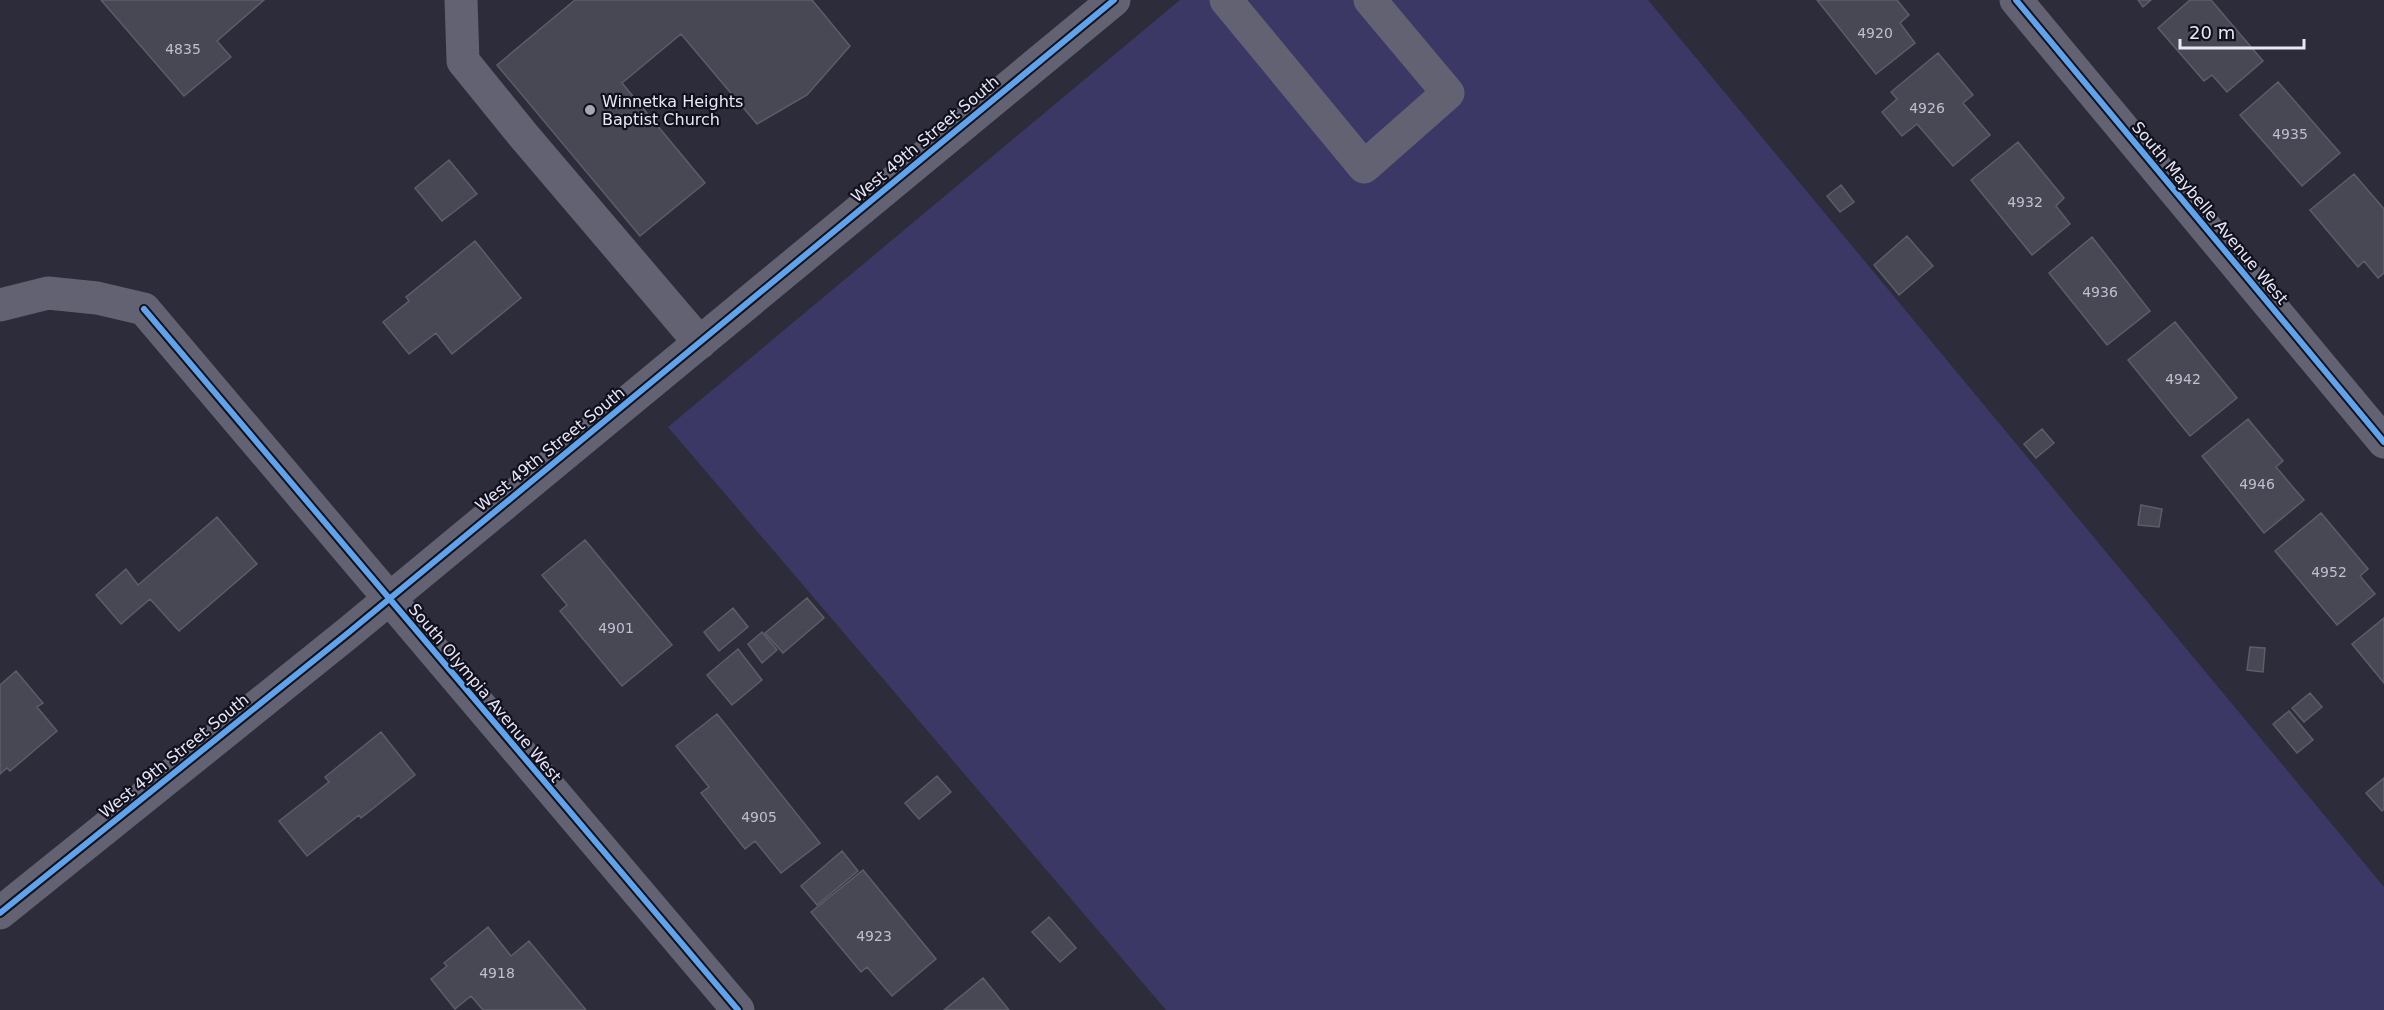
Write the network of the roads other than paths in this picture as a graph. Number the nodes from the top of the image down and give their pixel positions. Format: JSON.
{"nodes":[{"id":1,"x":461,"y":0,"type":"edge"},
{"id":2,"x":1114,"y":0,"type":"edge"},
{"id":3,"x":1226,"y":0,"type":"edge"},
{"id":4,"x":1370,"y":0,"type":"edge"},
{"id":5,"x":2016,"y":0,"type":"edge"},
{"id":6,"x":0,"y":305,"type":"edge"},
{"id":7,"x":700,"y":343,"type":"junction"},
{"id":8,"x":2384,"y":442,"type":"edge"},
{"id":9,"x":388,"y":599,"type":"junction"},
{"id":10,"x":0,"y":914,"type":"edge"},
{"id":11,"x":738,"y":1010,"type":"edge"}],
"edges":[{"from":1,"to":7,"type":"street"},
{"from":2,"to":7,"type":"street","name":"West 49th Street South"},
{"from":3,"to":4,"type":"street"},
{"from":5,"to":8,"type":"street","name":"South Maybelle Avenue West"},
{"from":6,"to":9,"type":"street","name":"South Olympia Avenue West"},
{"from":7,"to":9,"type":"street","name":"West 49th Street South"},
{"from":9,"to":10,"type":"street","name":"West 49th Street South"},
{"from":9,"to":11,"type":"street","name":"South Olympia Avenue West"}]}
